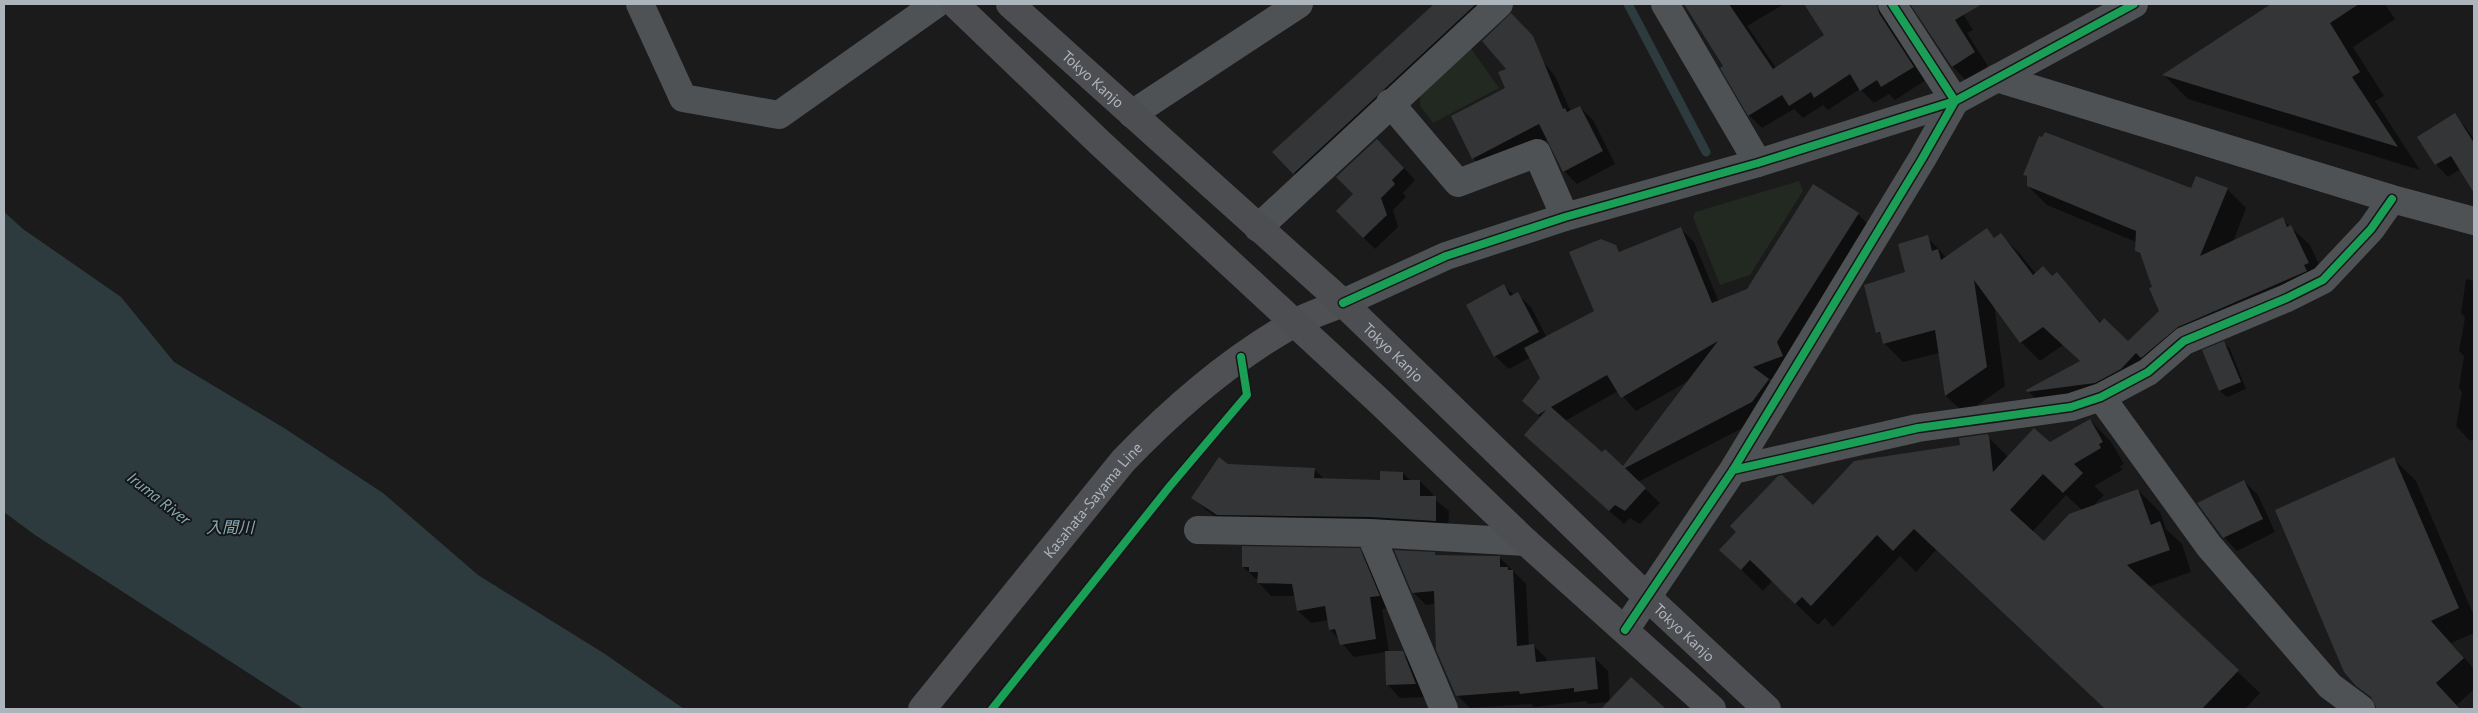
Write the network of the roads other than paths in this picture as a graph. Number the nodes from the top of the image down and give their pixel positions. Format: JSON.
{"nodes":[{"id":1,"x":640,"y":4,"type":"edge"},
{"id":2,"x":936,"y":4,"type":"edge"},
{"id":3,"x":954,"y":4,"type":"edge"},
{"id":4,"x":1299,"y":4,"type":"edge"},
{"id":5,"x":1499,"y":4,"type":"edge"},
{"id":6,"x":1665,"y":4,"type":"edge"},
{"id":7,"x":1892,"y":4,"type":"edge"},
{"id":8,"x":2134,"y":4,"type":"edge"},
{"id":9,"x":1020,"y":7,"type":"edge"},
{"id":10,"x":1997,"y":78,"type":"junction"},
{"id":11,"x":1955,"y":100,"type":"junction"},
{"id":12,"x":1390,"y":103,"type":"junction"},
{"id":13,"x":1132,"y":114,"type":"junction"},
{"id":14,"x":1758,"y":163,"type":"junction"},
{"id":15,"x":2392,"y":199,"type":"junction"},
{"id":16,"x":1565,"y":217,"type":"junction"},
{"id":17,"x":2474,"y":222,"type":"edge"},
{"id":18,"x":1258,"y":228,"type":"junction"},
{"id":19,"x":1343,"y":303,"type":"junction"},
{"id":20,"x":1294,"y":323,"type":"junction"},
{"id":21,"x":2102,"y":396,"type":"junction"},
{"id":22,"x":1733,"y":470,"type":"junction"},
{"id":23,"x":1198,"y":530,"type":"dead end"},
{"id":24,"x":1370,"y":533,"type":"junction"},
{"id":25,"x":1526,"y":542,"type":"junction"},
{"id":26,"x":1646,"y":596,"type":"junction"},
{"id":27,"x":1625,"y":630,"type":"junction"},
{"id":28,"x":922,"y":709,"type":"edge"},
{"id":29,"x":1444,"y":709,"type":"edge"},
{"id":30,"x":1712,"y":709,"type":"edge"},
{"id":31,"x":1767,"y":709,"type":"edge"},
{"id":32,"x":2361,"y":709,"type":"edge"}],
"edges":[{"from":1,"to":2,"type":"street"},
{"from":3,"to":20,"type":"highway"},
{"from":4,"to":13,"type":"street"},
{"from":5,"to":12,"type":"street"},
{"from":6,"to":14,"type":"street"},
{"from":7,"to":11,"type":"street"},
{"from":8,"to":10,"type":"street"},
{"from":9,"to":13,"type":"highway","name":"Tokyo Kanjo"},
{"from":10,"to":11,"type":"street"},
{"from":10,"to":15,"type":"street"},
{"from":11,"to":14,"type":"street"},
{"from":11,"to":22,"type":"street"},
{"from":12,"to":16,"type":"street"},
{"from":12,"to":18,"type":"street"},
{"from":13,"to":18,"type":"highway","name":"Tokyo Kanjo"},
{"from":14,"to":16,"type":"street"},
{"from":15,"to":17,"type":"street"},
{"from":15,"to":21,"type":"street"},
{"from":16,"to":19,"type":"street"},
{"from":18,"to":19,"type":"highway","name":"Tokyo Kanjo"},
{"from":19,"to":20,"type":"main road","name":"Kasahata-Sayama Line"},
{"from":19,"to":26,"type":"highway","name":"Tokyo Kanjo"},
{"from":20,"to":25,"type":"highway"},
{"from":20,"to":28,"type":"main road","name":"Kasahata-Sayama Line"},
{"from":21,"to":22,"type":"street"},
{"from":21,"to":32,"type":"street"},
{"from":22,"to":26,"type":"street"},
{"from":23,"to":24,"type":"street"},
{"from":24,"to":25,"type":"street"},
{"from":24,"to":29,"type":"street"},
{"from":25,"to":27,"type":"highway"},
{"from":26,"to":27,"type":"street"},
{"from":26,"to":31,"type":"highway","name":"Tokyo Kanjo"},
{"from":27,"to":30,"type":"highway"}]}
